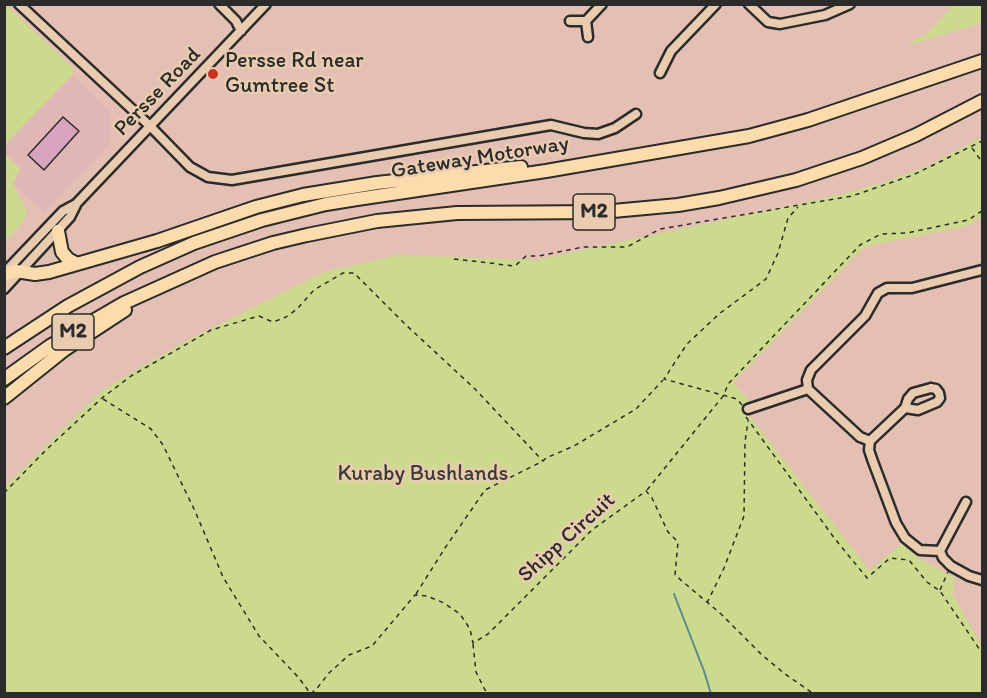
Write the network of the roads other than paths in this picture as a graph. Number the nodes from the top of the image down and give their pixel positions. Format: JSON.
{"nodes":[{"id":1,"x":19,"y":4,"type":"edge"},
{"id":2,"x":219,"y":4,"type":"edge"},
{"id":3,"x":266,"y":4,"type":"edge"},
{"id":4,"x":602,"y":4,"type":"edge"},
{"id":5,"x":716,"y":4,"type":"edge"},
{"id":6,"x":749,"y":4,"type":"edge"},
{"id":7,"x":850,"y":4,"type":"edge"},
{"id":8,"x":570,"y":21,"type":"dead end"},
{"id":9,"x":586,"y":21,"type":"junction"},
{"id":10,"x":241,"y":31,"type":"junction"},
{"id":11,"x":588,"y":37,"type":"dead end"},
{"id":12,"x":982,"y":61,"type":"edge"},
{"id":13,"x":660,"y":73,"type":"dead end"},
{"id":14,"x":982,"y":101,"type":"edge"},
{"id":15,"x":636,"y":114,"type":"dead end"},
{"id":16,"x":150,"y":126,"type":"junction"},
{"id":17,"x":570,"y":165,"type":"junction"},
{"id":18,"x":76,"y":204,"type":"junction"},
{"id":19,"x":58,"y":231,"type":"junction"},
{"id":20,"x":77,"y":264,"type":"junction"},
{"id":21,"x":982,"y":270,"type":"edge"},
{"id":22,"x":22,"y":271,"type":"junction"},
{"id":23,"x":4,"y":274,"type":"edge"},
{"id":24,"x":4,"y":289,"type":"edge"},
{"id":25,"x":146,"y":292,"type":"junction"},
{"id":26,"x":4,"y":348,"type":"edge"},
{"id":27,"x":4,"y":379,"type":"edge"},
{"id":28,"x":808,"y":389,"type":"junction"},
{"id":29,"x":4,"y":398,"type":"edge"},
{"id":30,"x":905,"y":408,"type":"dead end"},
{"id":31,"x":748,"y":409,"type":"road end"},
{"id":32,"x":870,"y":441,"type":"junction"},
{"id":33,"x":966,"y":502,"type":"dead end"},
{"id":34,"x":940,"y":551,"type":"junction"},
{"id":35,"x":982,"y":580,"type":"edge"}],
"edges":[{"from":1,"to":16,"type":"street"},
{"from":2,"to":10,"type":"street"},
{"from":3,"to":10,"type":"street","name":"Persse Road"},
{"from":4,"to":9,"type":"street"},
{"from":5,"to":13,"type":"street"},
{"from":6,"to":7,"type":"street"},
{"from":8,"to":9,"type":"street"},
{"from":9,"to":11,"type":"street"},
{"from":10,"to":16,"type":"street","name":"Persse Road"},
{"from":12,"to":17,"type":"highway","name":"Gateway Motorway","number":"M2"},
{"from":14,"to":25,"type":"highway","number":"M2"},
{"from":15,"to":16,"type":"street"},
{"from":16,"to":18,"type":"street","name":"Persse Road"},
{"from":17,"to":20,"type":"highway"},
{"from":17,"to":26,"type":"highway","name":"Gateway Motorway","number":"M2"},
{"from":18,"to":19,"type":"street","name":"Persse Road"},
{"from":18,"to":23,"type":"street","name":"Persse Road"},
{"from":19,"to":20,"type":"highway"},
{"from":19,"to":22,"type":"street","name":"Persse Road"},
{"from":20,"to":22,"type":"highway"},
{"from":21,"to":28,"type":"street"},
{"from":22,"to":23,"type":"highway"},
{"from":22,"to":24,"type":"street","name":"Persse Road"},
{"from":25,"to":27,"type":"highway","number":"M2"},
{"from":25,"to":29,"type":"highway"},
{"from":28,"to":31,"type":"street"},
{"from":28,"to":32,"type":"street"},
{"from":30,"to":32,"type":"street"},
{"from":32,"to":34,"type":"street"},
{"from":33,"to":34,"type":"street"},
{"from":34,"to":35,"type":"street"}]}
